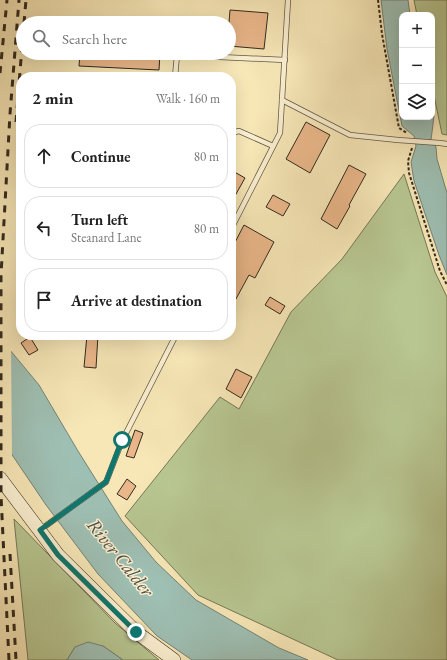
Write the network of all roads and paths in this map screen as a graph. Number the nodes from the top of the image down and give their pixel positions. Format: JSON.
{"nodes":[{"id":1,"x":288,"y":0,"type":"edge"},
{"id":2,"x":236,"y":58,"type":"edge"},
{"id":3,"x":177,"y":60,"type":"edge"},
{"id":4,"x":285,"y":60,"type":"junction"},
{"id":5,"x":175,"y":72,"type":"edge"},
{"id":6,"x":282,"y":100,"type":"junction"},
{"id":7,"x":236,"y":132,"type":"edge"},
{"id":8,"x":447,"y":144,"type":"edge"},
{"id":9,"x":274,"y":146,"type":"junction"},
{"id":10,"x":236,"y":219,"type":"edge"},
{"id":11,"x":173,"y":340,"type":"edge"},
{"id":12,"x":0,"y":478,"type":"edge"},
{"id":13,"x":44,"y":528,"type":"junction"},
{"id":14,"x":174,"y":660,"type":"edge"}],
"edges":[{"from":1,"to":4,"type":"lane"},
{"from":2,"to":4,"type":"lane"},
{"from":3,"to":5,"type":"lane"},
{"from":4,"to":6,"type":"lane"},
{"from":6,"to":8,"type":"lane","bridge":true},
{"from":6,"to":9,"type":"lane"},
{"from":7,"to":9,"type":"lane"},
{"from":9,"to":10,"type":"lane"},
{"from":11,"to":13,"type":"lane"},
{"from":12,"to":13,"type":"street"},
{"from":13,"to":14,"type":"street"}]}
